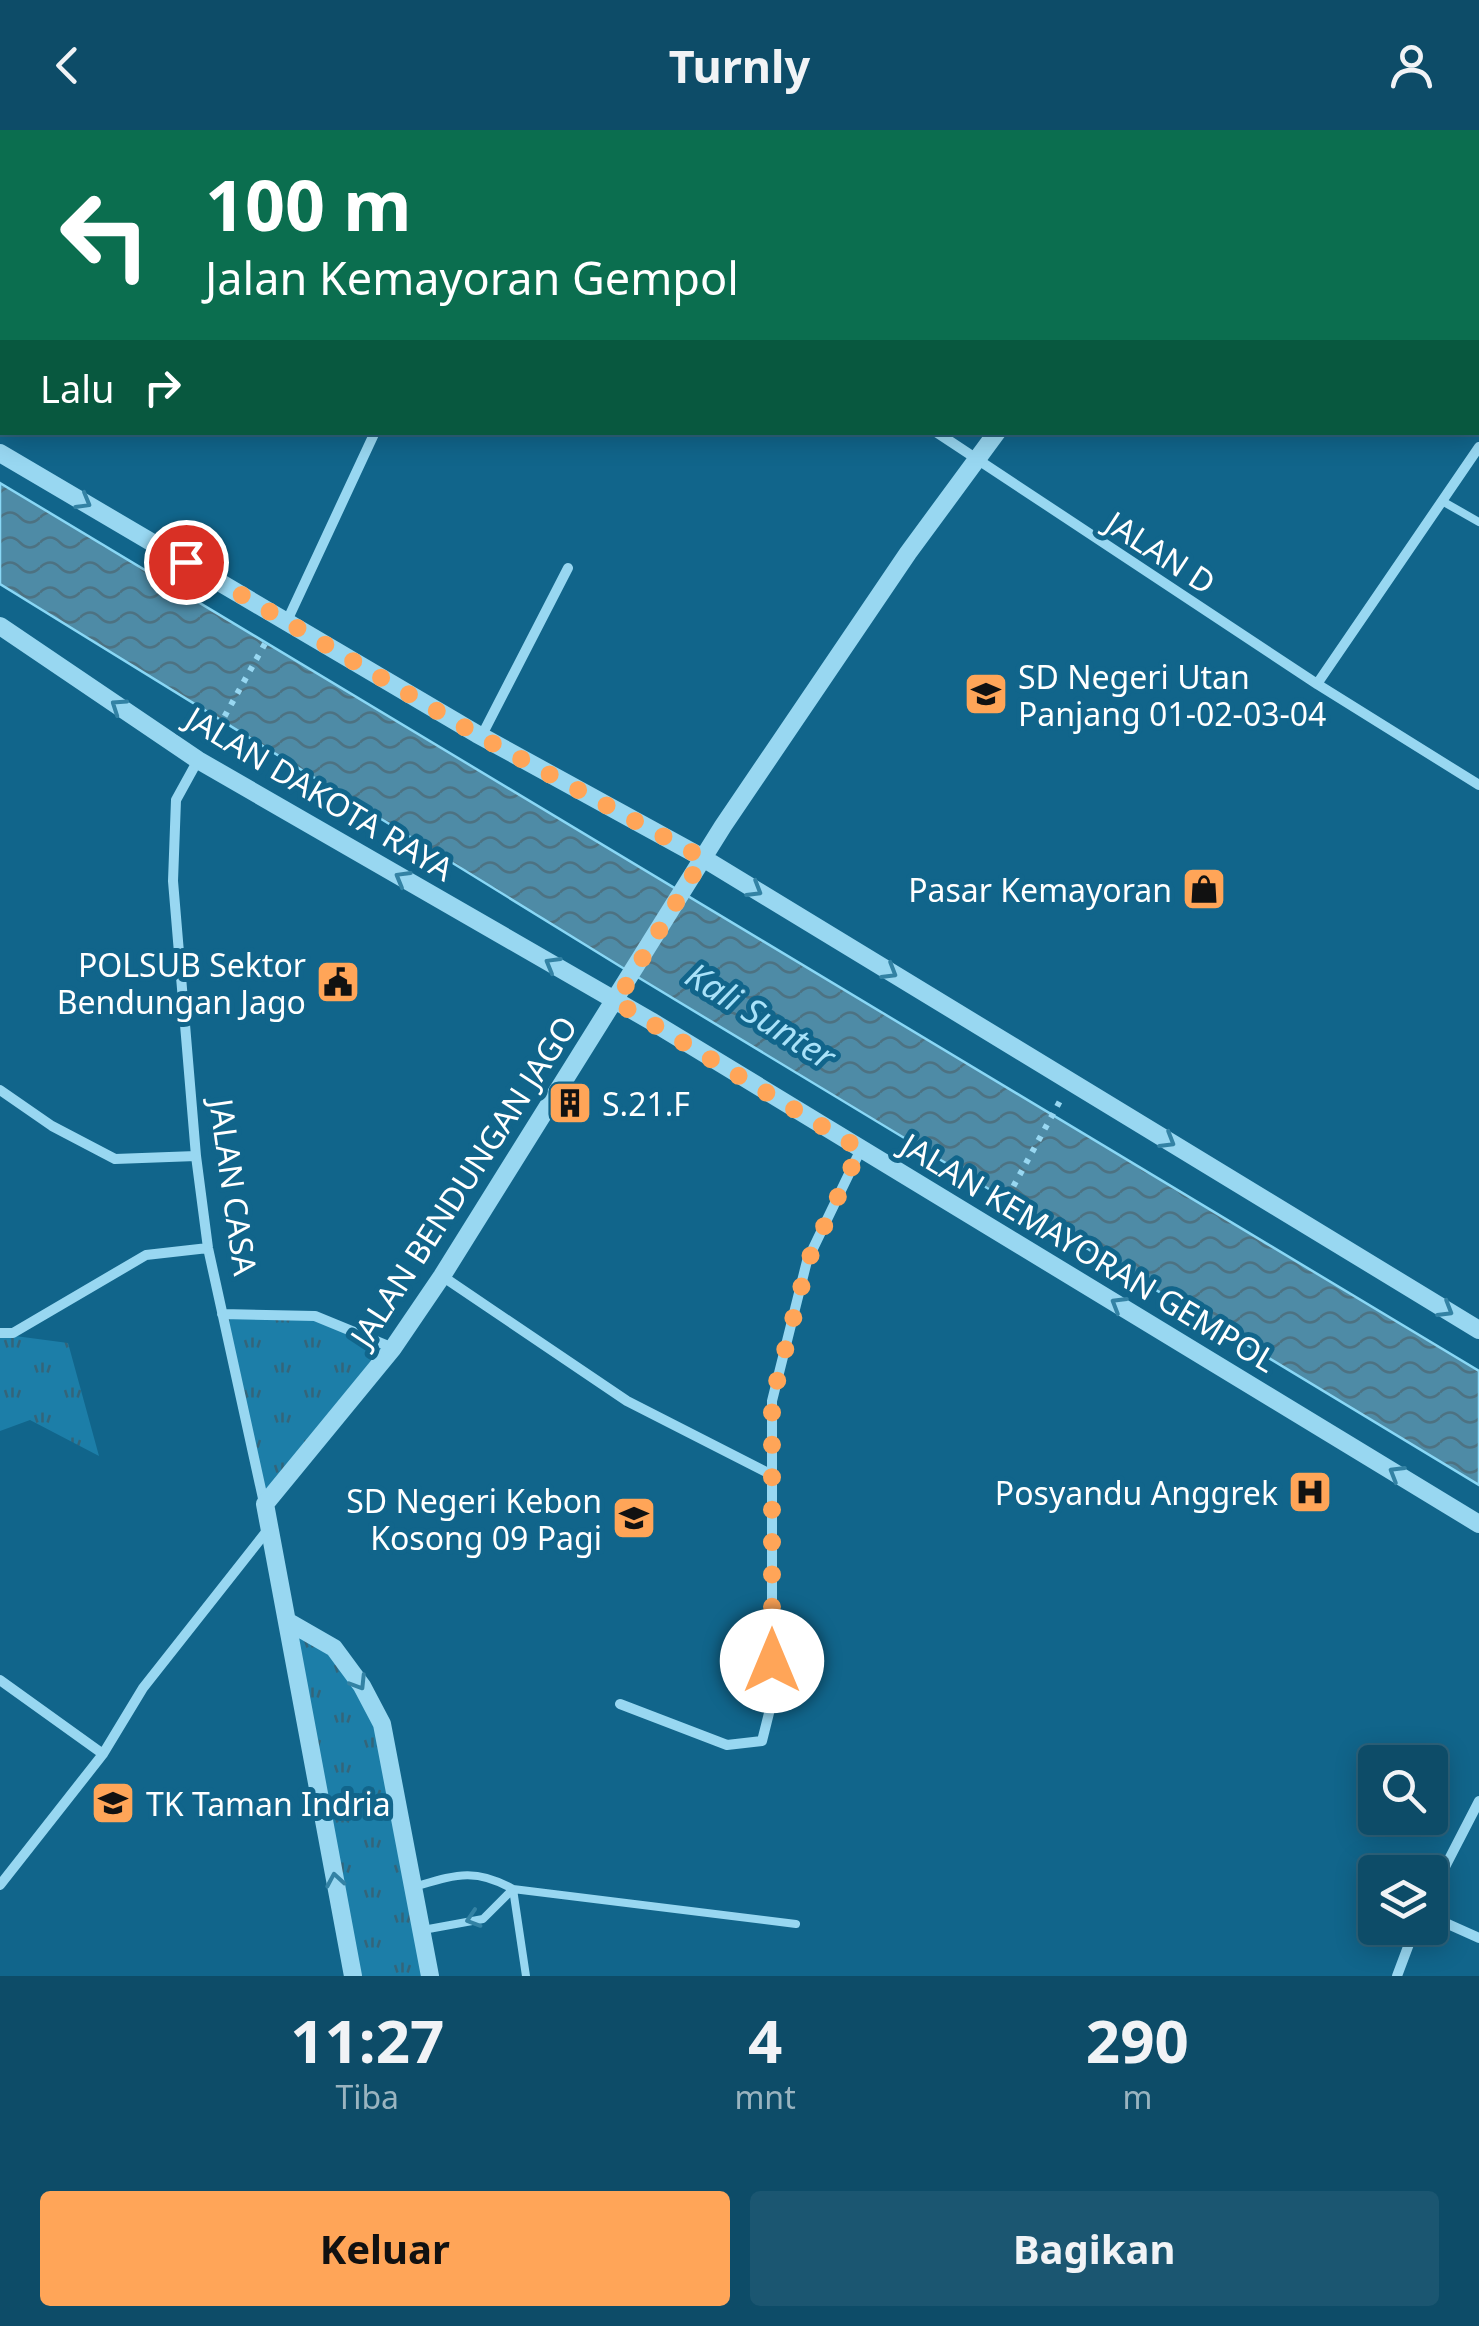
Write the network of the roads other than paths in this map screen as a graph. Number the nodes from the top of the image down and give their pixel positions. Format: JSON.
{"nodes":[{"id":1,"x":374,"y":435,"type":"edge"},
{"id":2,"x":940,"y":435,"type":"edge"},
{"id":3,"x":995,"y":435,"type":"edge"},
{"id":4,"x":1479,"y":447,"type":"edge"},
{"id":5,"x":0,"y":453,"type":"edge"},
{"id":6,"x":977,"y":462,"type":"junction"},
{"id":7,"x":1442,"y":502,"type":"junction"},
{"id":8,"x":1479,"y":522,"type":"edge"},
{"id":9,"x":568,"y":568,"type":"dead end"},
{"id":10,"x":287,"y":622,"type":"junction"},
{"id":11,"x":0,"y":626,"type":"edge"},
{"id":12,"x":1317,"y":684,"type":"junction"},
{"id":13,"x":481,"y":737,"type":"junction"},
{"id":14,"x":198,"y":760,"type":"junction"},
{"id":15,"x":1479,"y":785,"type":"edge"},
{"id":16,"x":703,"y":858,"type":"junction"},
{"id":17,"x":619,"y":996,"type":"junction"},
{"id":18,"x":0,"y":1090,"type":"edge"},
{"id":19,"x":860,"y":1149,"type":"junction"},
{"id":20,"x":196,"y":1156,"type":"junction"},
{"id":21,"x":208,"y":1248,"type":"junction"},
{"id":22,"x":442,"y":1276,"type":"junction"},
{"id":23,"x":222,"y":1314,"type":"junction"},
{"id":24,"x":1479,"y":1330,"type":"edge"},
{"id":25,"x":0,"y":1333,"type":"edge"},
{"id":26,"x":393,"y":1348,"type":"junction"},
{"id":27,"x":770,"y":1474,"type":"junction"},
{"id":28,"x":264,"y":1504,"type":"junction"},
{"id":29,"x":1479,"y":1524,"type":"edge"},
{"id":30,"x":270,"y":1526,"type":"junction"},
{"id":31,"x":288,"y":1621,"type":"junction"},
{"id":32,"x":0,"y":1680,"type":"edge"},
{"id":33,"x":620,"y":1704,"type":"dead end"},
{"id":34,"x":102,"y":1754,"type":"junction"},
{"id":35,"x":1479,"y":1802,"type":"edge"},
{"id":36,"x":1448,"y":1861,"type":"edge"},
{"id":37,"x":0,"y":1885,"type":"edge"},
{"id":38,"x":414,"y":1887,"type":"junction"},
{"id":39,"x":512,"y":1890,"type":"junction"},
{"id":40,"x":796,"y":1924,"type":"dead end"},
{"id":41,"x":1448,"y":1924,"type":"edge"},
{"id":42,"x":423,"y":1930,"type":"junction"},
{"id":43,"x":1479,"y":1938,"type":"edge"},
{"id":44,"x":1409,"y":1945,"type":"edge"},
{"id":45,"x":353,"y":1976,"type":"edge"},
{"id":46,"x":430,"y":1976,"type":"edge"},
{"id":47,"x":526,"y":1976,"type":"edge"},
{"id":48,"x":1397,"y":1976,"type":"edge"}],
"edges":[{"from":1,"to":10,"type":"street"},
{"from":2,"to":6,"type":"street","name":"JALAN D"},
{"from":3,"to":6,"type":"street","name":"JALAN BENDUNGAN JAGO"},
{"from":4,"to":7,"type":"street"},
{"from":5,"to":10,"type":"street","one_way":true},
{"from":6,"to":12,"type":"street","name":"JALAN D"},
{"from":6,"to":16,"type":"street","name":"JALAN BENDUNGAN JAGO"},
{"from":7,"to":8,"type":"lane"},
{"from":7,"to":12,"type":"street"},
{"from":9,"to":13,"type":"street"},
{"from":10,"to":13,"type":"street"},
{"from":14,"to":11,"type":"street","name":"JALAN DAKOTA RAYA","one_way":true},
{"from":12,"to":15,"type":"street","name":"JALAN D"},
{"from":13,"to":16,"type":"street"},
{"from":17,"to":14,"type":"street","name":"JALAN DAKOTA RAYA","one_way":true},
{"from":14,"to":20,"type":"street","name":"JALAN CASA"},
{"from":16,"to":17,"type":"street","name":"JALAN BENDUNGAN JAGO"},
{"from":16,"to":24,"type":"street","one_way":true},
{"from":17,"to":19,"type":"street","name":"JALAN KEMAYORAN GEMPOL"},
{"from":17,"to":22,"type":"street","name":"JALAN BENDUNGAN JAGO"},
{"from":18,"to":20,"type":"street"},
{"from":19,"to":27,"type":"street"},
{"from":29,"to":19,"type":"street","name":"JALAN KEMAYORAN GEMPOL","one_way":true},
{"from":20,"to":21,"type":"street","name":"JALAN CASA"},
{"from":21,"to":23,"type":"street","name":"JALAN CASA"},
{"from":21,"to":25,"type":"street"},
{"from":22,"to":26,"type":"street","name":"JALAN BENDUNGAN JAGO"},
{"from":22,"to":27,"type":"street"},
{"from":23,"to":26,"type":"street"},
{"from":23,"to":28,"type":"street","name":"JALAN CASA"},
{"from":26,"to":28,"type":"street","name":"JALAN BENDUNGAN JAGO"},
{"from":27,"to":33,"type":"street"},
{"from":28,"to":30,"type":"street","name":"JALAN CASA"},
{"from":30,"to":31,"type":"street","name":"JALAN CASA"},
{"from":30,"to":34,"type":"street"},
{"from":31,"to":38,"type":"street","one_way":true},
{"from":45,"to":31,"type":"street","name":"JALAN CASA","one_way":true},
{"from":32,"to":34,"type":"street"},
{"from":34,"to":37,"type":"street"},
{"from":35,"to":36,"type":"street"},
{"from":38,"to":39,"type":"lane"},
{"from":38,"to":42,"type":"street"},
{"from":39,"to":40,"type":"lane"},
{"from":39,"to":42,"type":"lane","one_way":true},
{"from":39,"to":47,"type":"lane"},
{"from":41,"to":43,"type":"street"},
{"from":42,"to":46,"type":"street"},
{"from":44,"to":48,"type":"street"}]}
